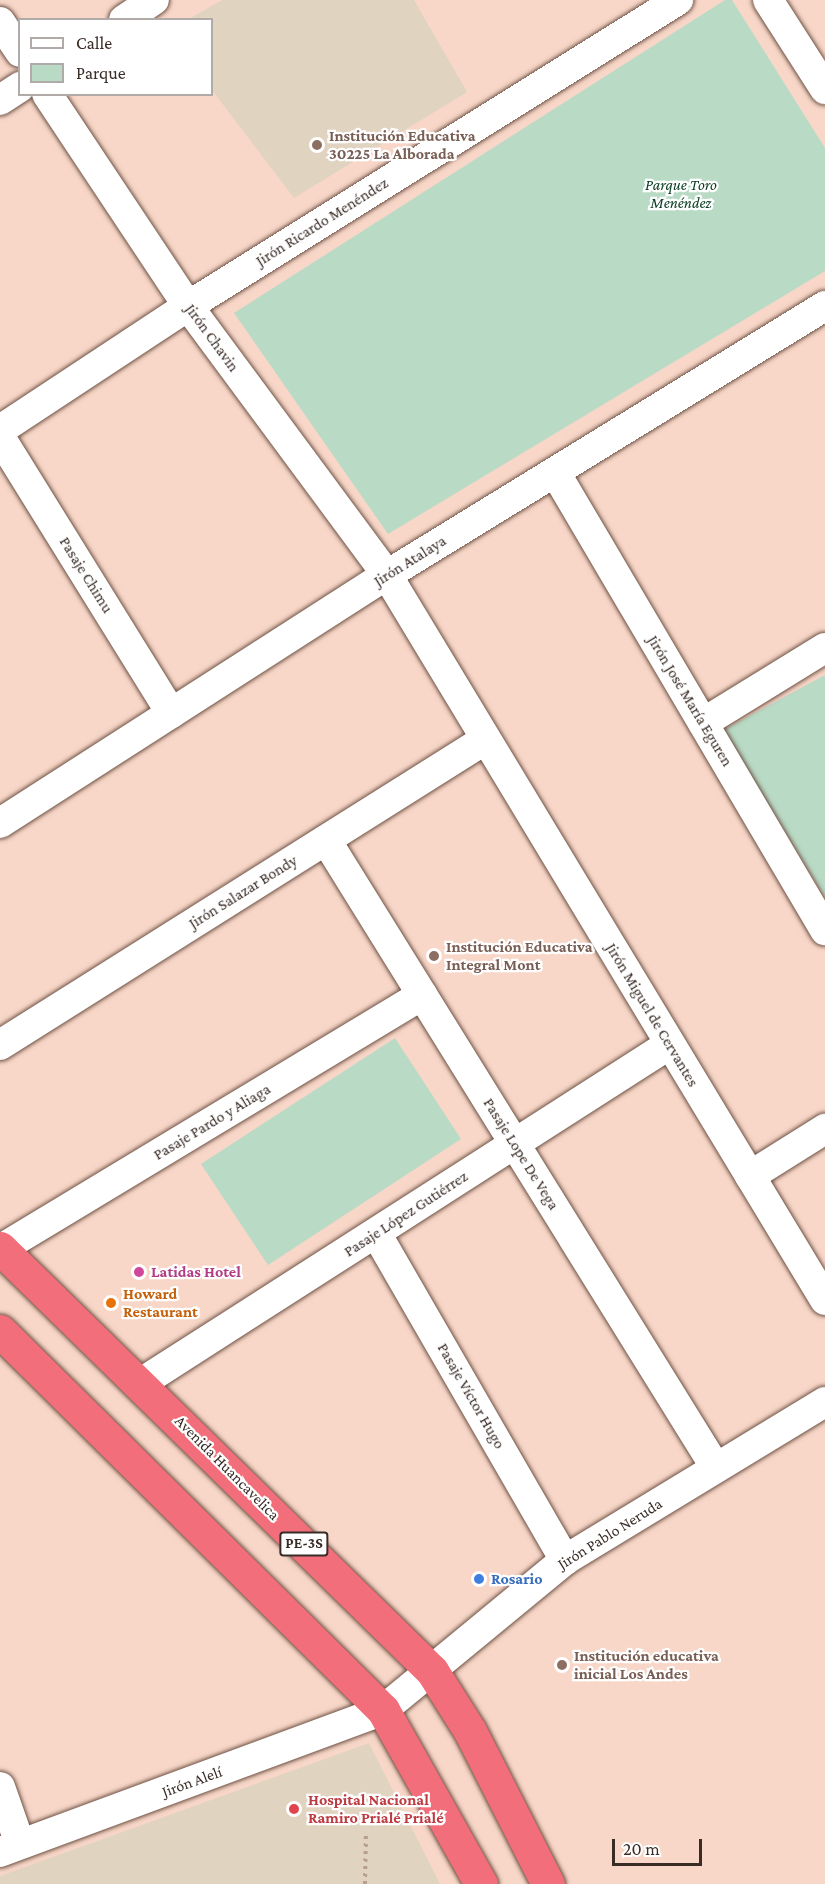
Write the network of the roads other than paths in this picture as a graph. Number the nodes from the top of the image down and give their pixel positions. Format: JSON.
{"nodes":[{"id":1,"x":154,"y":0,"type":"edge"},
{"id":2,"x":678,"y":0,"type":"edge"},
{"id":3,"x":768,"y":0,"type":"edge"},
{"id":4,"x":127,"y":18,"type":"edge"},
{"id":5,"x":0,"y":22,"type":"edge"},
{"id":6,"x":18,"y":49,"type":"edge"},
{"id":7,"x":18,"y":88,"type":"edge"},
{"id":8,"x":825,"y":89,"type":"edge"},
{"id":9,"x":49,"y":96,"type":"edge"},
{"id":10,"x":0,"y":100,"type":"edge"},
{"id":11,"x":188,"y":306,"type":"junction"},
{"id":12,"x":825,"y":306,"type":"edge"},
{"id":13,"x":0,"y":429,"type":"edge"},
{"id":14,"x":0,"y":437,"type":"edge"},
{"id":15,"x":555,"y":472,"type":"junction"},
{"id":16,"x":387,"y":575,"type":"junction"},
{"id":17,"x":825,"y":648,"type":"edge"},
{"id":18,"x":171,"y":713,"type":"junction"},
{"id":19,"x":703,"y":723,"type":"junction"},
{"id":20,"x":486,"y":740,"type":"junction"},
{"id":21,"x":0,"y":823,"type":"edge"},
{"id":22,"x":326,"y":840,"type":"junction"},
{"id":23,"x":825,"y":930,"type":"edge"},
{"id":24,"x":422,"y":996,"type":"junction"},
{"id":25,"x":670,"y":1044,"type":"junction"},
{"id":26,"x":0,"y":1045,"type":"edge"},
{"id":27,"x":825,"y":1129,"type":"edge"},
{"id":28,"x":515,"y":1144,"type":"junction"},
{"id":29,"x":750,"y":1176,"type":"junction"},
{"id":30,"x":376,"y":1233,"type":"junction"},
{"id":31,"x":1,"y":1248,"type":"edge"},
{"id":32,"x":825,"y":1300,"type":"edge"},
{"id":33,"x":0,"y":1331,"type":"edge"},
{"id":34,"x":141,"y":1383,"type":"junction"},
{"id":35,"x":825,"y":1402,"type":"edge"},
{"id":36,"x":716,"y":1468,"type":"junction"},
{"id":37,"x":565,"y":1560,"type":"junction"},
{"id":38,"x":432,"y":1671,"type":"junction"},
{"id":39,"x":382,"y":1710,"type":"junction"},
{"id":40,"x":0,"y":1787,"type":"edge"},
{"id":41,"x":10,"y":1848,"type":"edge"},
{"id":42,"x":480,"y":1884,"type":"edge"},
{"id":43,"x":549,"y":1884,"type":"edge"}],
"edges":[{"from":1,"to":4,"type":"street"},
{"from":2,"to":11,"type":"street","name":"Jirón Ricardo Menéndez"},
{"from":3,"to":8,"type":"street"},
{"from":5,"to":6,"type":"street"},
{"from":7,"to":10,"type":"street"},
{"from":9,"to":11,"type":"street","name":"Jirón Chavin"},
{"from":11,"to":13,"type":"street","name":"Jirón Ricardo Menéndez"},
{"from":11,"to":16,"type":"street","name":"Jirón Chavin"},
{"from":12,"to":15,"type":"street","name":"Jirón Atalaya"},
{"from":14,"to":18,"type":"street","name":"Pasaje Chimu"},
{"from":15,"to":16,"type":"street","name":"Jirón Atalaya"},
{"from":15,"to":19,"type":"street","name":"Jirón José María Eguren"},
{"from":16,"to":18,"type":"street","name":"Jirón Atalaya"},
{"from":16,"to":20,"type":"street","name":"Jirón Miguel de Cervantes"},
{"from":17,"to":19,"type":"street"},
{"from":18,"to":21,"type":"street","name":"Jirón Atalaya"},
{"from":19,"to":23,"type":"street","name":"Jirón José María Eguren"},
{"from":20,"to":22,"type":"street","name":"Jirón Salazar Bondy"},
{"from":20,"to":25,"type":"street","name":"Jirón Miguel de Cervantes"},
{"from":22,"to":24,"type":"street","name":"Pasaje Lope De Vega"},
{"from":22,"to":26,"type":"street","name":"Jirón Salazar Bondy"},
{"from":24,"to":28,"type":"street","name":"Pasaje Lope De Vega"},
{"from":24,"to":31,"type":"street","name":"Pasaje Pardo y Aliaga"},
{"from":25,"to":28,"type":"street","name":"Pasaje López Gutiérrez"},
{"from":25,"to":29,"type":"street","name":"Jirón Miguel de Cervantes"},
{"from":27,"to":29,"type":"street"},
{"from":28,"to":30,"type":"street","name":"Pasaje López Gutiérrez"},
{"from":28,"to":36,"type":"street","name":"Pasaje Lope De Vega"},
{"from":29,"to":32,"type":"street","name":"Jirón Miguel de Cervantes"},
{"from":30,"to":34,"type":"street","name":"Pasaje López Gutiérrez"},
{"from":30,"to":37,"type":"street","name":"Pasaje Víctor Hugo"},
{"from":31,"to":34,"type":"highway","name":"Avenida Huancavelica","number":"PE-3S"},
{"from":33,"to":39,"type":"highway"},
{"from":34,"to":38,"type":"highway","name":"Avenida Huancavelica","number":"PE-3S"},
{"from":35,"to":36,"type":"street","name":"Jirón Pablo Neruda"},
{"from":36,"to":37,"type":"street","name":"Jirón Pablo Neruda"},
{"from":37,"to":38,"type":"street","name":"Jirón Pablo Neruda"},
{"from":38,"to":39,"type":"street","name":"Jirón Pablo Neruda"},
{"from":38,"to":43,"type":"highway","name":"Avenida Huancavelica","number":"PE-3S"},
{"from":39,"to":41,"type":"street","name":"Jirón Alelí"},
{"from":39,"to":42,"type":"highway"},
{"from":40,"to":41,"type":"street"}]}
